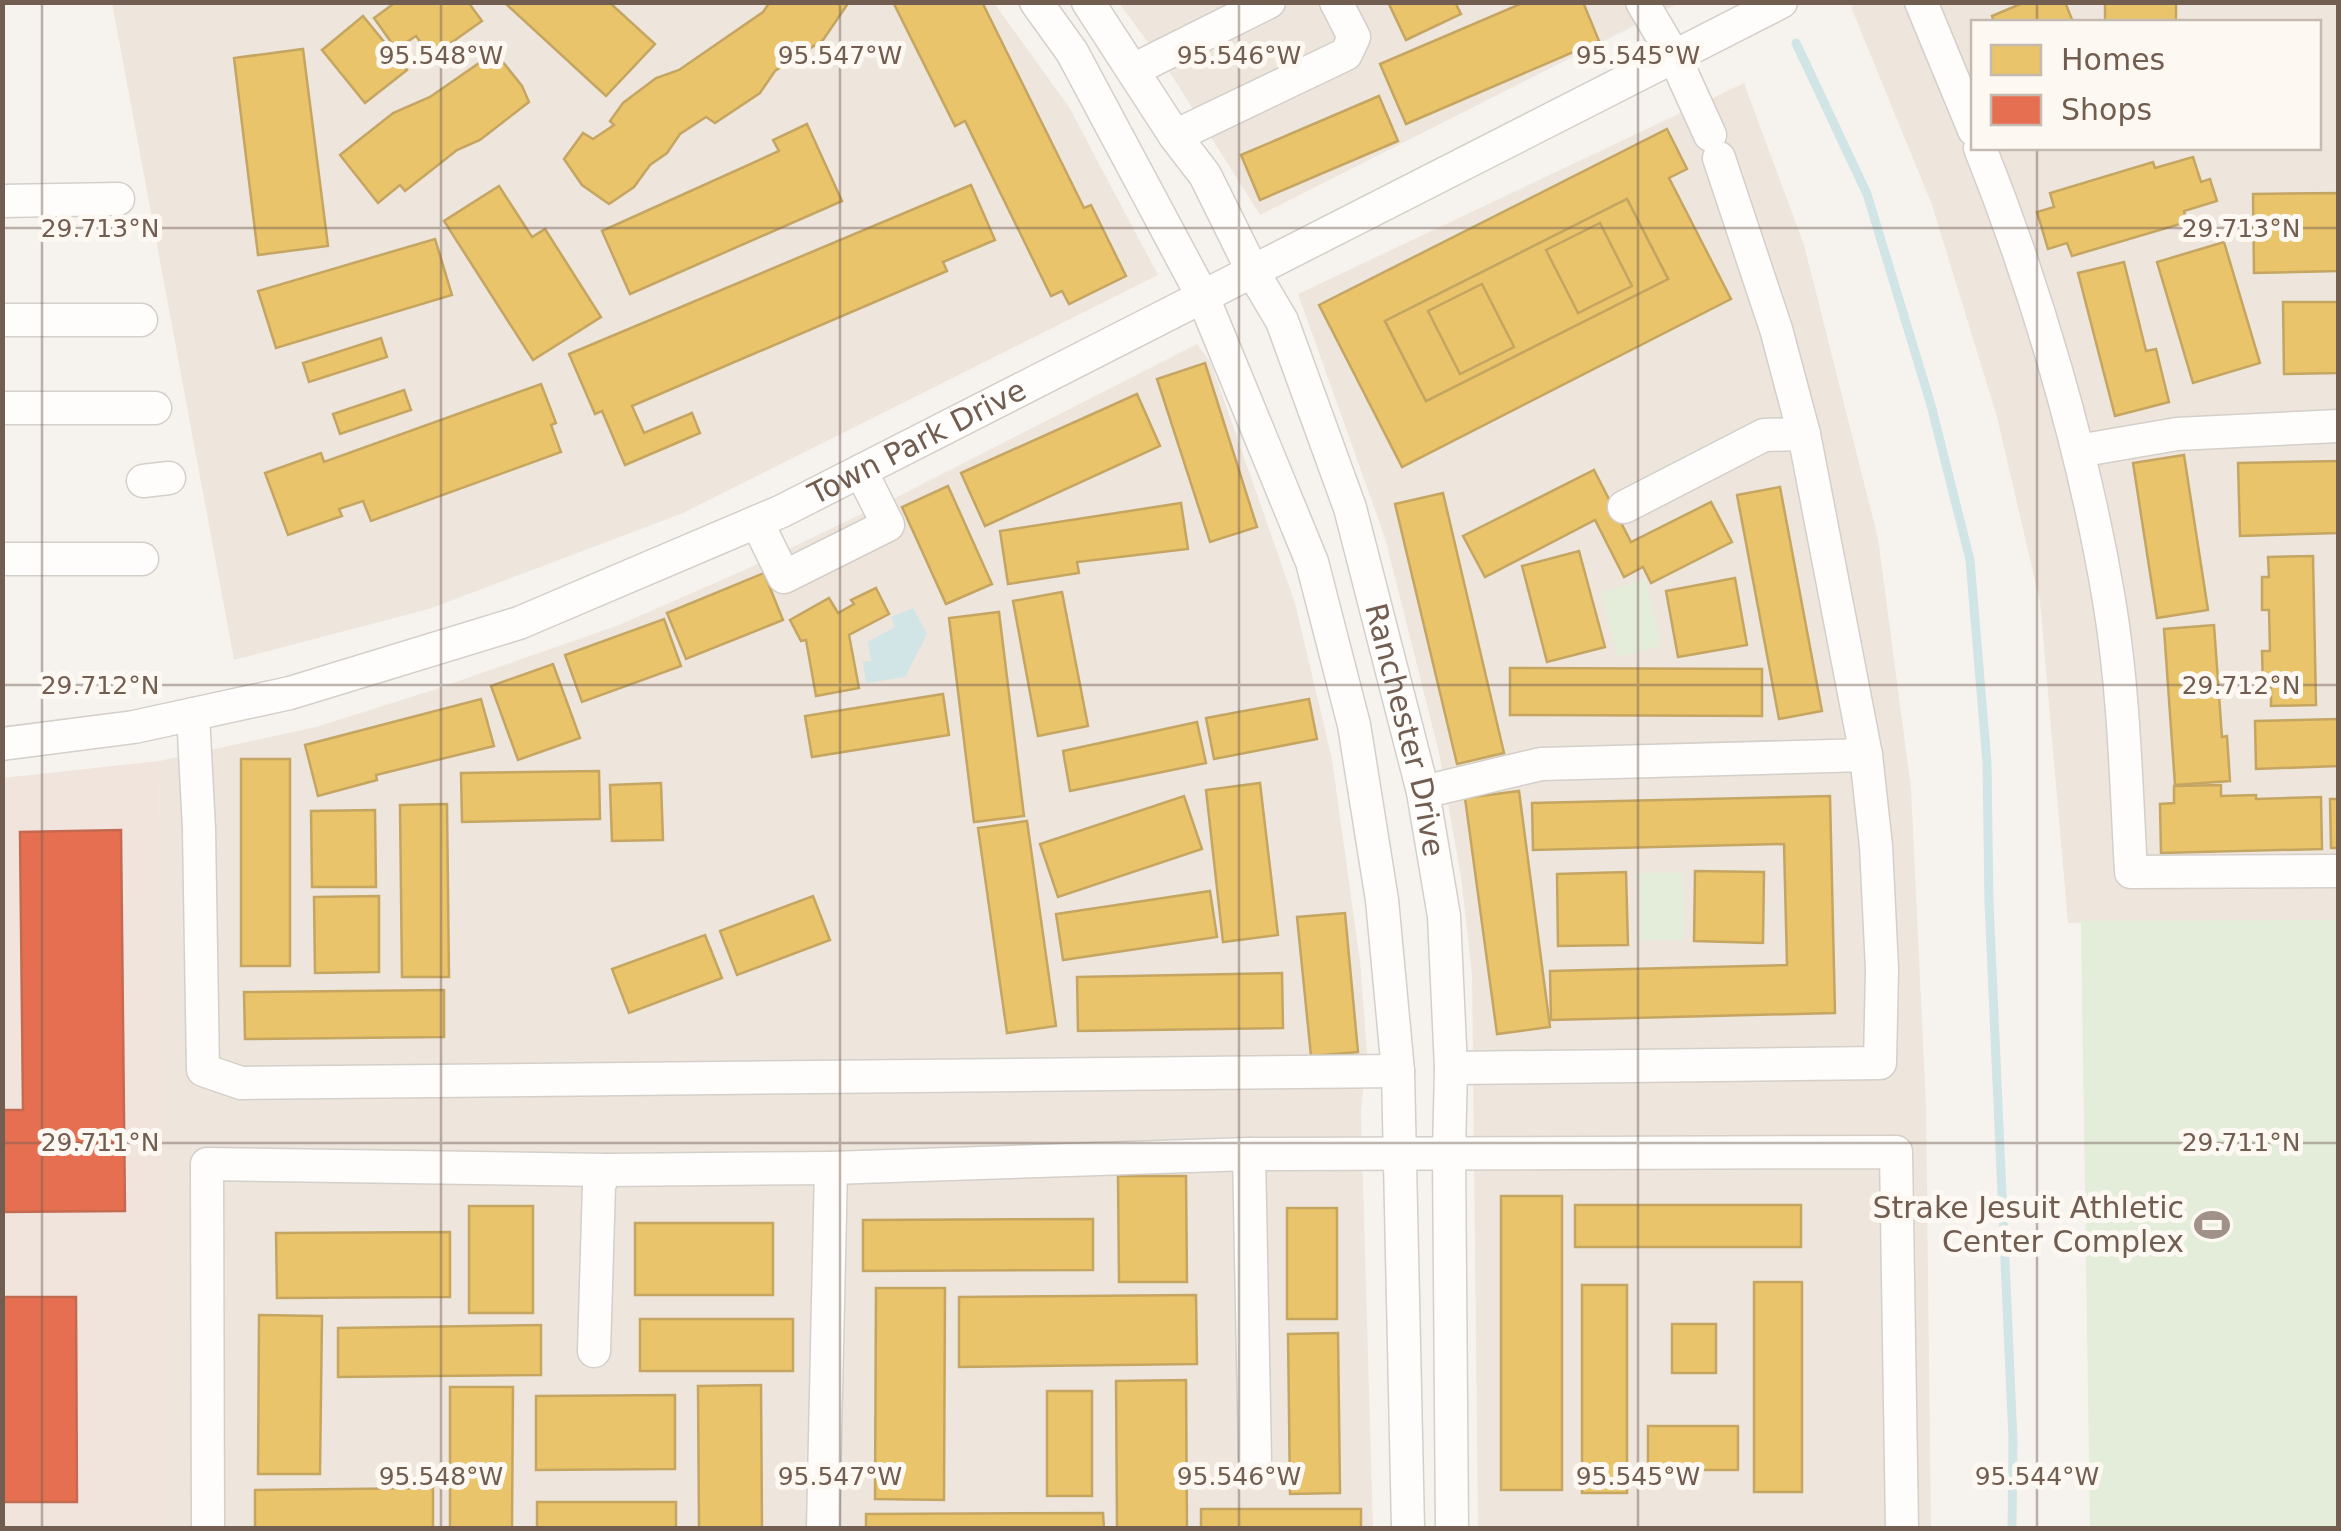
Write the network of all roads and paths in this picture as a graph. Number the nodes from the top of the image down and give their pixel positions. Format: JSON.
{"nodes":[{"id":1,"x":1036,"y":2,"type":"edge"},
{"id":2,"x":1088,"y":2,"type":"edge"},
{"id":3,"x":1269,"y":2,"type":"edge"},
{"id":4,"x":1336,"y":2,"type":"edge"},
{"id":5,"x":1642,"y":2,"type":"edge"},
{"id":6,"x":1782,"y":2,"type":"edge"},
{"id":7,"x":1928,"y":5,"type":"edge"},
{"id":8,"x":1675,"y":58,"type":"junction"},
{"id":9,"x":1133,"y":70,"type":"junction"},
{"id":10,"x":1971,"y":122,"type":"edge"},
{"id":11,"x":1175,"y":136,"type":"junction"},
{"id":12,"x":1981,"y":150,"type":"edge"},
{"id":13,"x":118,"y":199,"type":"dead end"},
{"id":14,"x":2,"y":201,"type":"edge"},
{"id":15,"x":1253,"y":272,"type":"junction"},
{"id":16,"x":1203,"y":297,"type":"junction"},
{"id":17,"x":2,"y":320,"type":"edge"},
{"id":18,"x":141,"y":320,"type":"dead end"},
{"id":19,"x":2,"y":408,"type":"edge"},
{"id":20,"x":155,"y":408,"type":"dead end"},
{"id":21,"x":2338,"y":426,"type":"edge"},
{"id":22,"x":1804,"y":434,"type":"junction"},
{"id":23,"x":2078,"y":451,"type":"junction"},
{"id":24,"x":861,"y":472,"type":"junction"},
{"id":25,"x":1624,"y":507,"type":"dead end"},
{"id":26,"x":757,"y":522,"type":"junction"},
{"id":27,"x":2,"y":559,"type":"edge"},
{"id":28,"x":142,"y":559,"type":"dead end"},
{"id":29,"x":1402,"y":711,"type":"junction"},
{"id":30,"x":194,"y":714,"type":"junction"},
{"id":31,"x":1354,"y":725,"type":"junction"},
{"id":32,"x":2,"y":744,"type":"edge"},
{"id":33,"x":1866,"y":755,"type":"junction"},
{"id":34,"x":1423,"y":792,"type":"junction"},
{"id":35,"x":2338,"y":872,"type":"edge"},
{"id":36,"x":1452,"y":1068,"type":"junction"},
{"id":37,"x":1398,"y":1071,"type":"junction"},
{"id":38,"x":1398,"y":1152,"type":"junction"},
{"id":39,"x":1449,"y":1152,"type":"junction"},
{"id":40,"x":1250,"y":1154,"type":"junction"},
{"id":41,"x":831,"y":1168,"type":"junction"},
{"id":42,"x":606,"y":1170,"type":"junction"},
{"id":43,"x":594,"y":1352,"type":"dead end"},
{"id":44,"x":1256,"y":1460,"type":"dead end"},
{"id":45,"x":1408,"y":1527,"type":"edge"},
{"id":46,"x":1452,"y":1527,"type":"edge"},
{"id":47,"x":208,"y":1528,"type":"edge"},
{"id":48,"x":823,"y":1528,"type":"edge"},
{"id":49,"x":1902,"y":1528,"type":"edge"}],
"edges":[{"from":1,"to":16,"type":"street","name":"Ranchester Drive"},
{"from":2,"to":9,"type":"street","name":"Ranchester Drive"},
{"from":3,"to":9,"type":"street"},
{"from":4,"to":11,"type":"street"},
{"from":5,"to":8,"type":"street"},
{"from":6,"to":8,"type":"street","name":"Town Park Drive"},
{"from":7,"to":10,"type":"street"},
{"from":8,"to":15,"type":"street","name":"Town Park Drive"},
{"from":8,"to":22,"type":"street"},
{"from":9,"to":11,"type":"street","name":"Ranchester Drive"},
{"from":11,"to":15,"type":"street","name":"Ranchester Drive"},
{"from":12,"to":23,"type":"street"},
{"from":13,"to":14,"type":"street"},
{"from":15,"to":16,"type":"street","name":"Town Park Drive"},
{"from":15,"to":29,"type":"street","name":"Ranchester Drive"},
{"from":16,"to":24,"type":"street","name":"Town Park Drive"},
{"from":16,"to":31,"type":"street","name":"Ranchester Drive"},
{"from":17,"to":18,"type":"street"},
{"from":19,"to":20,"type":"street"},
{"from":21,"to":23,"type":"street"},
{"from":22,"to":25,"type":"street"},
{"from":22,"to":33,"type":"street"},
{"from":23,"to":35,"type":"street"},
{"from":24,"to":26,"type":"street","name":"Town Park Drive"},
{"from":24,"to":26,"type":"street"},
{"from":26,"to":30,"type":"street","name":"Town Park Drive"},
{"from":27,"to":28,"type":"street"},
{"from":29,"to":31,"type":"street"},
{"from":29,"to":34,"type":"street","name":"Ranchester Drive"},
{"from":30,"to":32,"type":"street","name":"Town Park Drive"},
{"from":30,"to":37,"type":"street"},
{"from":31,"to":37,"type":"street","name":"Ranchester Drive"},
{"from":33,"to":34,"type":"street"},
{"from":33,"to":36,"type":"street"},
{"from":34,"to":36,"type":"street","name":"Ranchester Drive"},
{"from":36,"to":39,"type":"street","name":"Ranchester Drive"},
{"from":37,"to":38,"type":"street","name":"Ranchester Drive"},
{"from":38,"to":39,"type":"street"},
{"from":38,"to":40,"type":"street"},
{"from":38,"to":45,"type":"street","name":"Ranchester Drive"},
{"from":39,"to":46,"type":"street","name":"Ranchester Drive"},
{"from":39,"to":49,"type":"street"},
{"from":40,"to":41,"type":"street"},
{"from":40,"to":44,"type":"street"},
{"from":41,"to":42,"type":"street"},
{"from":41,"to":48,"type":"street"},
{"from":42,"to":43,"type":"street"},
{"from":42,"to":47,"type":"street"},
{"from":45,"to":46,"type":"street"}]}
